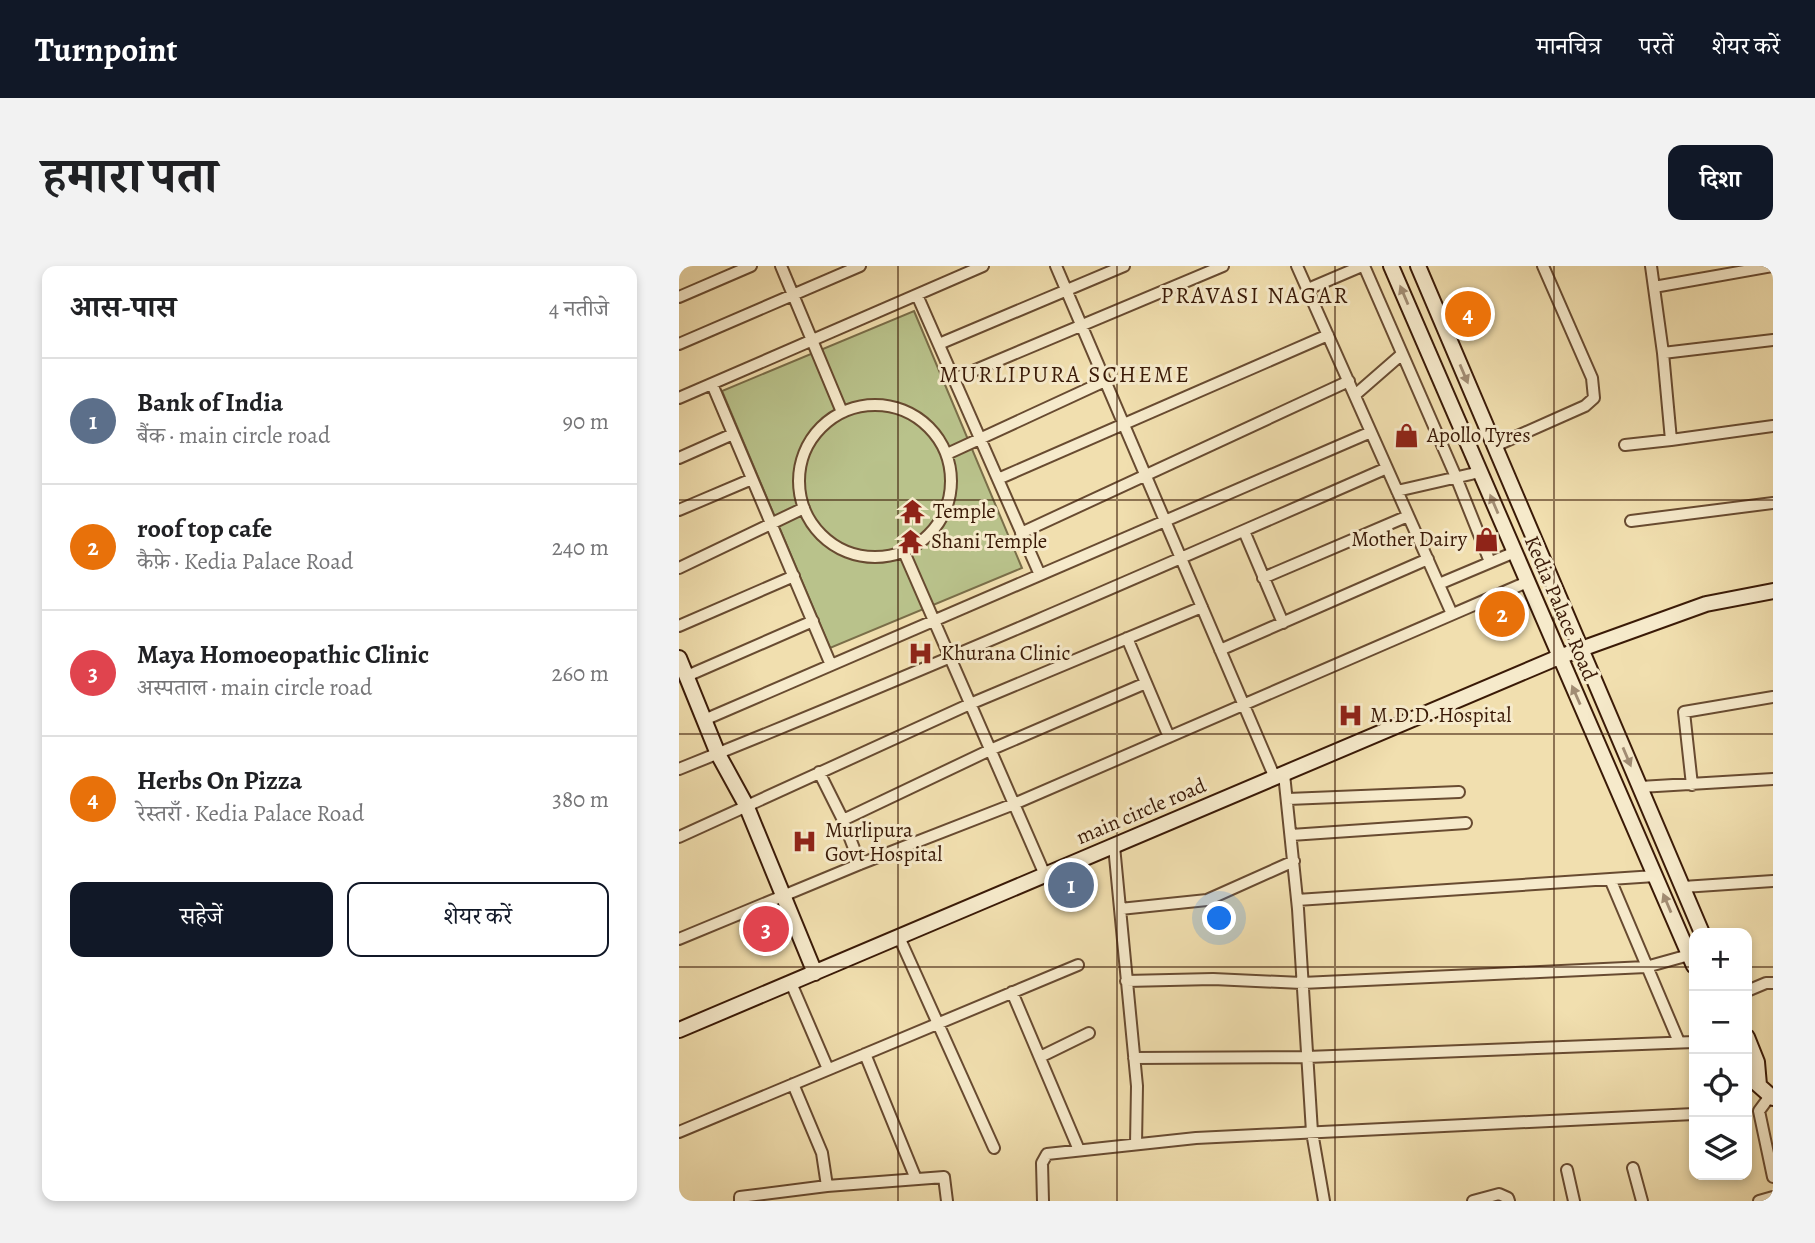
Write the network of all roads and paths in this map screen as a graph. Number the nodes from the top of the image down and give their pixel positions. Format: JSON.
{"nodes":[{"id":1,"x":751,"y":266,"type":"edge"},
{"id":2,"x":781,"y":266,"type":"edge"},
{"id":3,"x":860,"y":266,"type":"edge"},
{"id":4,"x":983,"y":266,"type":"edge"},
{"id":5,"x":1056,"y":266,"type":"edge"},
{"id":6,"x":1124,"y":266,"type":"edge"},
{"id":7,"x":1223,"y":266,"type":"edge"},
{"id":8,"x":1297,"y":266,"type":"edge"},
{"id":9,"x":1363,"y":266,"type":"edge"},
{"id":10,"x":1391,"y":266,"type":"edge"},
{"id":11,"x":1418,"y":266,"type":"edge"},
{"id":12,"x":1543,"y":266,"type":"edge"},
{"id":13,"x":1651,"y":266,"type":"edge"},
{"id":14,"x":1773,"y":266,"type":"edge"},
{"id":15,"x":1654,"y":288,"type":"junction"},
{"id":16,"x":1308,"y":289,"type":"junction"},
{"id":17,"x":1066,"y":291,"type":"junction"},
{"id":18,"x":917,"y":295,"type":"junction"},
{"id":19,"x":793,"y":296,"type":"junction"},
{"id":20,"x":679,"y":297,"type":"edge"},
{"id":21,"x":1081,"y":326,"type":"junction"},
{"id":22,"x":1328,"y":335,"type":"junction"},
{"id":23,"x":812,"y":341,"type":"junction"},
{"id":24,"x":1773,"y":341,"type":"edge"},
{"id":25,"x":679,"y":344,"type":"edge"},
{"id":26,"x":939,"y":344,"type":"junction"},
{"id":27,"x":1663,"y":353,"type":"junction"},
{"id":28,"x":1402,"y":354,"type":"junction"},
{"id":29,"x":954,"y":379,"type":"junction"},
{"id":30,"x":1349,"y":381,"type":"junction"},
{"id":31,"x":1105,"y":382,"type":"junction"},
{"id":32,"x":712,"y":384,"type":"junction"},
{"id":33,"x":1355,"y":395,"type":"junction"},
{"id":34,"x":679,"y":398,"type":"edge"},
{"id":35,"x":842,"y":412,"type":"junction"},
{"id":36,"x":1124,"y":425,"type":"junction"},
{"id":37,"x":1773,"y":426,"type":"edge"},
{"id":38,"x":1371,"y":432,"type":"junction"},
{"id":39,"x":733,"y":434,"type":"junction"},
{"id":40,"x":980,"y":439,"type":"junction"},
{"id":41,"x":1671,"y":440,"type":"junction"},
{"id":42,"x":1625,"y":445,"type":"dead end"},
{"id":43,"x":1495,"y":446,"type":"junction"},
{"id":44,"x":947,"y":454,"type":"junction"},
{"id":45,"x":679,"y":458,"type":"edge"},
{"id":46,"x":1387,"y":468,"type":"junction"},
{"id":47,"x":1480,"y":472,"type":"junction"},
{"id":48,"x":1145,"y":475,"type":"junction"},
{"id":49,"x":1456,"y":477,"type":"junction"},
{"id":50,"x":752,"y":479,"type":"junction"},
{"id":51,"x":998,"y":479,"type":"junction"},
{"id":52,"x":1397,"y":491,"type":"junction"},
{"id":53,"x":1773,"y":503,"type":"edge"},
{"id":54,"x":804,"y":508,"type":"junction"},
{"id":55,"x":679,"y":510,"type":"edge"},
{"id":56,"x":1408,"y":516,"type":"junction"},
{"id":57,"x":1165,"y":521,"type":"junction"},
{"id":58,"x":1631,"y":521,"type":"dead end"},
{"id":59,"x":771,"y":524,"type":"junction"},
{"id":60,"x":1244,"y":531,"type":"junction"},
{"id":61,"x":1021,"y":533,"type":"junction"},
{"id":62,"x":904,"y":552,"type":"junction"},
{"id":63,"x":1515,"y":552,"type":"junction"},
{"id":64,"x":1181,"y":558,"type":"junction"},
{"id":65,"x":1428,"y":559,"type":"junction"},
{"id":66,"x":1490,"y":562,"type":"junction"},
{"id":67,"x":679,"y":568,"type":"edge"},
{"id":68,"x":1039,"y":575,"type":"junction"},
{"id":69,"x":794,"y":576,"type":"junction"},
{"id":70,"x":1263,"y":578,"type":"junction"},
{"id":71,"x":1527,"y":582,"type":"junction"},
{"id":72,"x":1439,"y":584,"type":"junction"},
{"id":73,"x":1773,"y":591,"type":"edge"},
{"id":74,"x":1202,"y":607,"type":"junction"},
{"id":75,"x":1452,"y":614,"type":"junction"},
{"id":76,"x":813,"y":621,"type":"junction"},
{"id":77,"x":934,"y":621,"type":"junction"},
{"id":78,"x":1283,"y":623,"type":"junction"},
{"id":79,"x":679,"y":626,"type":"edge"},
{"id":80,"x":1127,"y":638,"type":"junction"},
{"id":81,"x":1582,"y":649,"type":"junction"},
{"id":82,"x":1220,"y":650,"type":"junction"},
{"id":83,"x":1559,"y":657,"type":"junction"},
{"id":84,"x":679,"y":658,"type":"edge"},
{"id":85,"x":950,"y":658,"type":"junction"},
{"id":86,"x":831,"y":665,"type":"junction"},
{"id":87,"x":687,"y":676,"type":"junction"},
{"id":88,"x":1146,"y":683,"type":"junction"},
{"id":89,"x":1773,"y":696,"type":"edge"},
{"id":90,"x":970,"y":704,"type":"junction"},
{"id":91,"x":1243,"y":705,"type":"junction"},
{"id":92,"x":704,"y":720,"type":"junction"},
{"id":93,"x":1169,"y":737,"type":"junction"},
{"id":94,"x":990,"y":750,"type":"junction"},
{"id":95,"x":718,"y":754,"type":"junction"},
{"id":96,"x":679,"y":769,"type":"edge"},
{"id":97,"x":819,"y":772,"type":"junction"},
{"id":98,"x":1279,"y":776,"type":"junction"},
{"id":99,"x":1773,"y":779,"type":"edge"},
{"id":100,"x":1692,"y":785,"type":"junction"},
{"id":101,"x":1640,"y":787,"type":"junction"},
{"id":102,"x":1459,"y":792,"type":"dead end"},
{"id":103,"x":1288,"y":799,"type":"junction"},
{"id":104,"x":1014,"y":804,"type":"junction"},
{"id":105,"x":746,"y":805,"type":"junction"},
{"id":106,"x":843,"y":820,"type":"junction"},
{"id":107,"x":1466,"y":823,"type":"dead end"},
{"id":108,"x":1291,"y":835,"type":"junction"},
{"id":109,"x":679,"y":837,"type":"edge"},
{"id":110,"x":1114,"y":846,"type":"junction"},
{"id":111,"x":1294,"y":861,"type":"junction"},
{"id":112,"x":860,"y":864,"type":"junction"},
{"id":113,"x":1045,"y":875,"type":"junction"},
{"id":114,"x":1655,"y":876,"type":"junction"},
{"id":115,"x":1610,"y":879,"type":"junction"},
{"id":116,"x":1773,"y":881,"type":"edge"},
{"id":117,"x":1683,"y":887,"type":"junction"},
{"id":118,"x":784,"y":895,"type":"junction"},
{"id":119,"x":1297,"y":900,"type":"junction"},
{"id":120,"x":1120,"y":909,"type":"junction"},
{"id":121,"x":1700,"y":928,"type":"edge"},
{"id":122,"x":899,"y":937,"type":"junction"},
{"id":123,"x":679,"y":939,"type":"edge"},
{"id":124,"x":1689,"y":953,"type":"edge"},
{"id":125,"x":1689,"y":960,"type":"edge"},
{"id":126,"x":1078,"y":965,"type":"dead end"},
{"id":127,"x":1646,"y":967,"type":"junction"},
{"id":128,"x":815,"y":973,"type":"junction"},
{"id":129,"x":1126,"y":981,"type":"junction"},
{"id":130,"x":1302,"y":982,"type":"junction"},
{"id":131,"x":791,"y":983,"type":"junction"},
{"id":132,"x":1773,"y":983,"type":"edge"},
{"id":133,"x":1752,"y":989,"type":"edge"},
{"id":134,"x":1012,"y":992,"type":"junction"},
{"id":135,"x":938,"y":1023,"type":"junction"},
{"id":136,"x":679,"y":1030,"type":"edge"},
{"id":137,"x":1089,"y":1033,"type":"dead end"},
{"id":138,"x":1679,"y":1042,"type":"junction"},
{"id":139,"x":1689,"y":1042,"type":"edge"},
{"id":140,"x":1752,"y":1050,"type":"edge"},
{"id":141,"x":865,"y":1054,"type":"junction"},
{"id":142,"x":1039,"y":1057,"type":"junction"},
{"id":143,"x":1307,"y":1057,"type":"junction"},
{"id":144,"x":1134,"y":1058,"type":"junction"},
{"id":145,"x":828,"y":1069,"type":"junction"},
{"id":146,"x":1752,"y":1079,"type":"edge"},
{"id":147,"x":793,"y":1084,"type":"junction"},
{"id":148,"x":1759,"y":1085,"type":"junction"},
{"id":149,"x":1771,"y":1097,"type":"edge"},
{"id":150,"x":1752,"y":1111,"type":"edge"},
{"id":151,"x":1759,"y":1111,"type":"junction"},
{"id":152,"x":1689,"y":1114,"type":"edge"},
{"id":153,"x":679,"y":1132,"type":"edge"},
{"id":154,"x":1312,"y":1132,"type":"junction"},
{"id":155,"x":1136,"y":1144,"type":"junction"},
{"id":156,"x":994,"y":1148,"type":"dead end"},
{"id":157,"x":1079,"y":1150,"type":"junction"},
{"id":158,"x":1633,"y":1168,"type":"dead end"},
{"id":159,"x":1567,"y":1170,"type":"dead end"},
{"id":160,"x":1773,"y":1177,"type":"edge"},
{"id":161,"x":916,"y":1179,"type":"junction"},
{"id":162,"x":827,"y":1186,"type":"junction"},
{"id":163,"x":1773,"y":1197,"type":"edge"},
{"id":164,"x":740,"y":1201,"type":"edge"},
{"id":165,"x":947,"y":1201,"type":"edge"},
{"id":166,"x":1043,"y":1201,"type":"edge"},
{"id":167,"x":1324,"y":1201,"type":"edge"},
{"id":168,"x":1473,"y":1201,"type":"edge"},
{"id":169,"x":1509,"y":1201,"type":"edge"},
{"id":170,"x":1574,"y":1201,"type":"edge"},
{"id":171,"x":1641,"y":1201,"type":"edge"},
{"id":172,"x":1759,"y":1201,"type":"edge"}],
"edges":[{"from":1,"to":20,"type":"street"},
{"from":2,"to":19,"type":"street"},
{"from":3,"to":19,"type":"street"},
{"from":4,"to":18,"type":"street"},
{"from":5,"to":17,"type":"street"},
{"from":6,"to":17,"type":"street"},
{"from":7,"to":21,"type":"street"},
{"from":8,"to":16,"type":"street"},
{"from":9,"to":16,"type":"street"},
{"from":9,"to":28,"type":"street"},
{"from":47,"to":10,"type":"street","name":"Kedia Palace Road","one_way":true},
{"from":11,"to":43,"type":"street","name":"Kedia Palace Road","one_way":true},
{"from":12,"to":43,"type":"street"},
{"from":13,"to":15,"type":"street"},
{"from":14,"to":15,"type":"street"},
{"from":15,"to":27,"type":"street"},
{"from":16,"to":22,"type":"street"},
{"from":17,"to":21,"type":"street"},
{"from":17,"to":26,"type":"street"},
{"from":18,"to":23,"type":"street"},
{"from":18,"to":26,"type":"street"},
{"from":19,"to":23,"type":"street"},
{"from":19,"to":25,"type":"street"},
{"from":21,"to":29,"type":"street"},
{"from":21,"to":31,"type":"street"},
{"from":22,"to":30,"type":"street"},
{"from":22,"to":36,"type":"street"},
{"from":23,"to":32,"type":"street"},
{"from":23,"to":35,"type":"street"},
{"from":24,"to":27,"type":"street"},
{"from":26,"to":29,"type":"street"},
{"from":27,"to":41,"type":"street"},
{"from":28,"to":33,"type":"street"},
{"from":28,"to":49,"type":"street"},
{"from":29,"to":40,"type":"street"},
{"from":30,"to":33,"type":"street"},
{"from":30,"to":48,"type":"street"},
{"from":31,"to":36,"type":"street"},
{"from":31,"to":40,"type":"street"},
{"from":32,"to":34,"type":"street"},
{"from":32,"to":39,"type":"street"},
{"from":33,"to":38,"type":"street"},
{"from":35,"to":44,"type":"street"},
{"from":35,"to":54,"type":"street"},
{"from":36,"to":48,"type":"street"},
{"from":36,"to":51,"type":"street"},
{"from":37,"to":41,"type":"street"},
{"from":38,"to":46,"type":"street"},
{"from":38,"to":57,"type":"street"},
{"from":39,"to":45,"type":"street"},
{"from":39,"to":50,"type":"street"},
{"from":40,"to":44,"type":"street"},
{"from":40,"to":51,"type":"street"},
{"from":41,"to":42,"type":"street"},
{"from":43,"to":81,"type":"street","name":"Kedia Palace Road"},
{"from":44,"to":62,"type":"street"},
{"from":46,"to":52,"type":"street"},
{"from":46,"to":60,"type":"street"},
{"from":47,"to":49,"type":"street"},
{"from":63,"to":47,"type":"street","name":"Kedia Palace Road","one_way":true},
{"from":48,"to":57,"type":"street"},
{"from":48,"to":61,"type":"street"},
{"from":49,"to":52,"type":"street"},
{"from":49,"to":66,"type":"street"},
{"from":50,"to":55,"type":"street"},
{"from":50,"to":59,"type":"street"},
{"from":51,"to":61,"type":"street"},
{"from":52,"to":56,"type":"street"},
{"from":53,"to":58,"type":"street"},
{"from":54,"to":59,"type":"street"},
{"from":54,"to":62,"type":"street"},
{"from":56,"to":65,"type":"street"},
{"from":56,"to":70,"type":"street"},
{"from":57,"to":64,"type":"street"},
{"from":57,"to":68,"type":"street"},
{"from":59,"to":67,"type":"street"},
{"from":59,"to":69,"type":"street"},
{"from":60,"to":64,"type":"street"},
{"from":60,"to":70,"type":"street"},
{"from":61,"to":68,"type":"street"},
{"from":62,"to":77,"type":"street"},
{"from":63,"to":66,"type":"street"},
{"from":63,"to":71,"type":"street","name":"Kedia Palace Road"},
{"from":64,"to":74,"type":"street"},
{"from":64,"to":85,"type":"street"},
{"from":65,"to":72,"type":"street"},
{"from":65,"to":78,"type":"street"},
{"from":66,"to":72,"type":"street"},
{"from":68,"to":77,"type":"street"},
{"from":69,"to":76,"type":"street"},
{"from":69,"to":79,"type":"street"},
{"from":70,"to":78,"type":"street"},
{"from":71,"to":75,"type":"street"},
{"from":71,"to":83,"type":"street","name":"Kedia Palace Road"},
{"from":72,"to":75,"type":"street"},
{"from":73,"to":81,"type":"street","name":"main circle road"},
{"from":74,"to":80,"type":"street"},
{"from":74,"to":82,"type":"street"},
{"from":75,"to":91,"type":"street"},
{"from":76,"to":86,"type":"street"},
{"from":76,"to":87,"type":"street"},
{"from":77,"to":85,"type":"street"},
{"from":77,"to":86,"type":"street"},
{"from":78,"to":82,"type":"street"},
{"from":80,"to":88,"type":"street"},
{"from":80,"to":90,"type":"street"},
{"from":81,"to":83,"type":"street","name":"main circle road"},
{"from":81,"to":101,"type":"street","name":"Kedia Palace Road","one_way":true},
{"from":82,"to":91,"type":"street"},
{"from":83,"to":98,"type":"street","name":"main circle road"},
{"from":114,"to":83,"type":"street","name":"Kedia Palace Road","one_way":true},
{"from":84,"to":87,"type":"street"},
{"from":85,"to":90,"type":"street"},
{"from":85,"to":95,"type":"street"},
{"from":86,"to":92,"type":"street"},
{"from":87,"to":92,"type":"street"},
{"from":88,"to":93,"type":"street"},
{"from":88,"to":94,"type":"street"},
{"from":89,"to":100,"type":"street"},
{"from":90,"to":94,"type":"street"},
{"from":90,"to":97,"type":"street"},
{"from":91,"to":93,"type":"street"},
{"from":91,"to":98,"type":"street"},
{"from":92,"to":95,"type":"street"},
{"from":93,"to":104,"type":"street"},
{"from":94,"to":104,"type":"street"},
{"from":94,"to":106,"type":"street"},
{"from":95,"to":96,"type":"street"},
{"from":95,"to":105,"type":"street"},
{"from":97,"to":105,"type":"street"},
{"from":97,"to":106,"type":"street"},
{"from":98,"to":103,"type":"street"},
{"from":98,"to":110,"type":"street","name":"main circle road"},
{"from":99,"to":100,"type":"street"},
{"from":100,"to":101,"type":"street"},
{"from":101,"to":117,"type":"street","name":"Kedia Palace Road"},
{"from":102,"to":103,"type":"street"},
{"from":103,"to":108,"type":"street"},
{"from":104,"to":112,"type":"street"},
{"from":104,"to":113,"type":"street"},
{"from":105,"to":109,"type":"street"},
{"from":105,"to":118,"type":"street"},
{"from":106,"to":112,"type":"street"},
{"from":107,"to":108,"type":"street"},
{"from":108,"to":111,"type":"street"},
{"from":110,"to":113,"type":"street","name":"main circle road"},
{"from":110,"to":120,"type":"street"},
{"from":111,"to":119,"type":"street"},
{"from":111,"to":120,"type":"street"},
{"from":112,"to":118,"type":"street"},
{"from":113,"to":122,"type":"street","name":"main circle road"},
{"from":114,"to":115,"type":"street"},
{"from":124,"to":114,"type":"street","name":"Kedia Palace Road","one_way":true},
{"from":115,"to":119,"type":"street"},
{"from":115,"to":127,"type":"street"},
{"from":116,"to":117,"type":"street"},
{"from":117,"to":121,"type":"street","name":"Kedia Palace Road"},
{"from":118,"to":123,"type":"street"},
{"from":118,"to":128,"type":"street"},
{"from":119,"to":130,"type":"street"},
{"from":120,"to":129,"type":"street"},
{"from":122,"to":128,"type":"street","name":"main circle road"},
{"from":122,"to":135,"type":"street"},
{"from":125,"to":127,"type":"street"},
{"from":126,"to":134,"type":"street"},
{"from":127,"to":130,"type":"street"},
{"from":127,"to":138,"type":"street"},
{"from":128,"to":131,"type":"street","name":"main circle road"},
{"from":129,"to":130,"type":"street"},
{"from":129,"to":144,"type":"street"},
{"from":130,"to":143,"type":"street"},
{"from":131,"to":136,"type":"street","name":"main circle road"},
{"from":131,"to":145,"type":"street"},
{"from":132,"to":133,"type":"street"},
{"from":134,"to":135,"type":"street"},
{"from":134,"to":142,"type":"street"},
{"from":135,"to":141,"type":"street"},
{"from":135,"to":156,"type":"street"},
{"from":137,"to":142,"type":"street"},
{"from":138,"to":139,"type":"street"},
{"from":138,"to":143,"type":"street"},
{"from":140,"to":148,"type":"street"},
{"from":141,"to":145,"type":"street"},
{"from":141,"to":161,"type":"street"},
{"from":142,"to":157,"type":"street"},
{"from":143,"to":144,"type":"street"},
{"from":143,"to":154,"type":"street"},
{"from":144,"to":155,"type":"street"},
{"from":145,"to":147,"type":"street"},
{"from":146,"to":148,"type":"street"},
{"from":147,"to":153,"type":"street"},
{"from":147,"to":162,"type":"street"},
{"from":148,"to":149,"type":"street"},
{"from":149,"to":151,"type":"street"},
{"from":150,"to":151,"type":"street"},
{"from":151,"to":160,"type":"street"},
{"from":152,"to":154,"type":"street"},
{"from":154,"to":155,"type":"street"},
{"from":154,"to":167,"type":"street"},
{"from":155,"to":157,"type":"street"},
{"from":157,"to":166,"type":"street"},
{"from":158,"to":171,"type":"street"},
{"from":159,"to":170,"type":"street"},
{"from":161,"to":162,"type":"street"},
{"from":161,"to":165,"type":"street"},
{"from":162,"to":164,"type":"street"},
{"from":163,"to":172,"type":"street"},
{"from":168,"to":169,"type":"street"}]}
